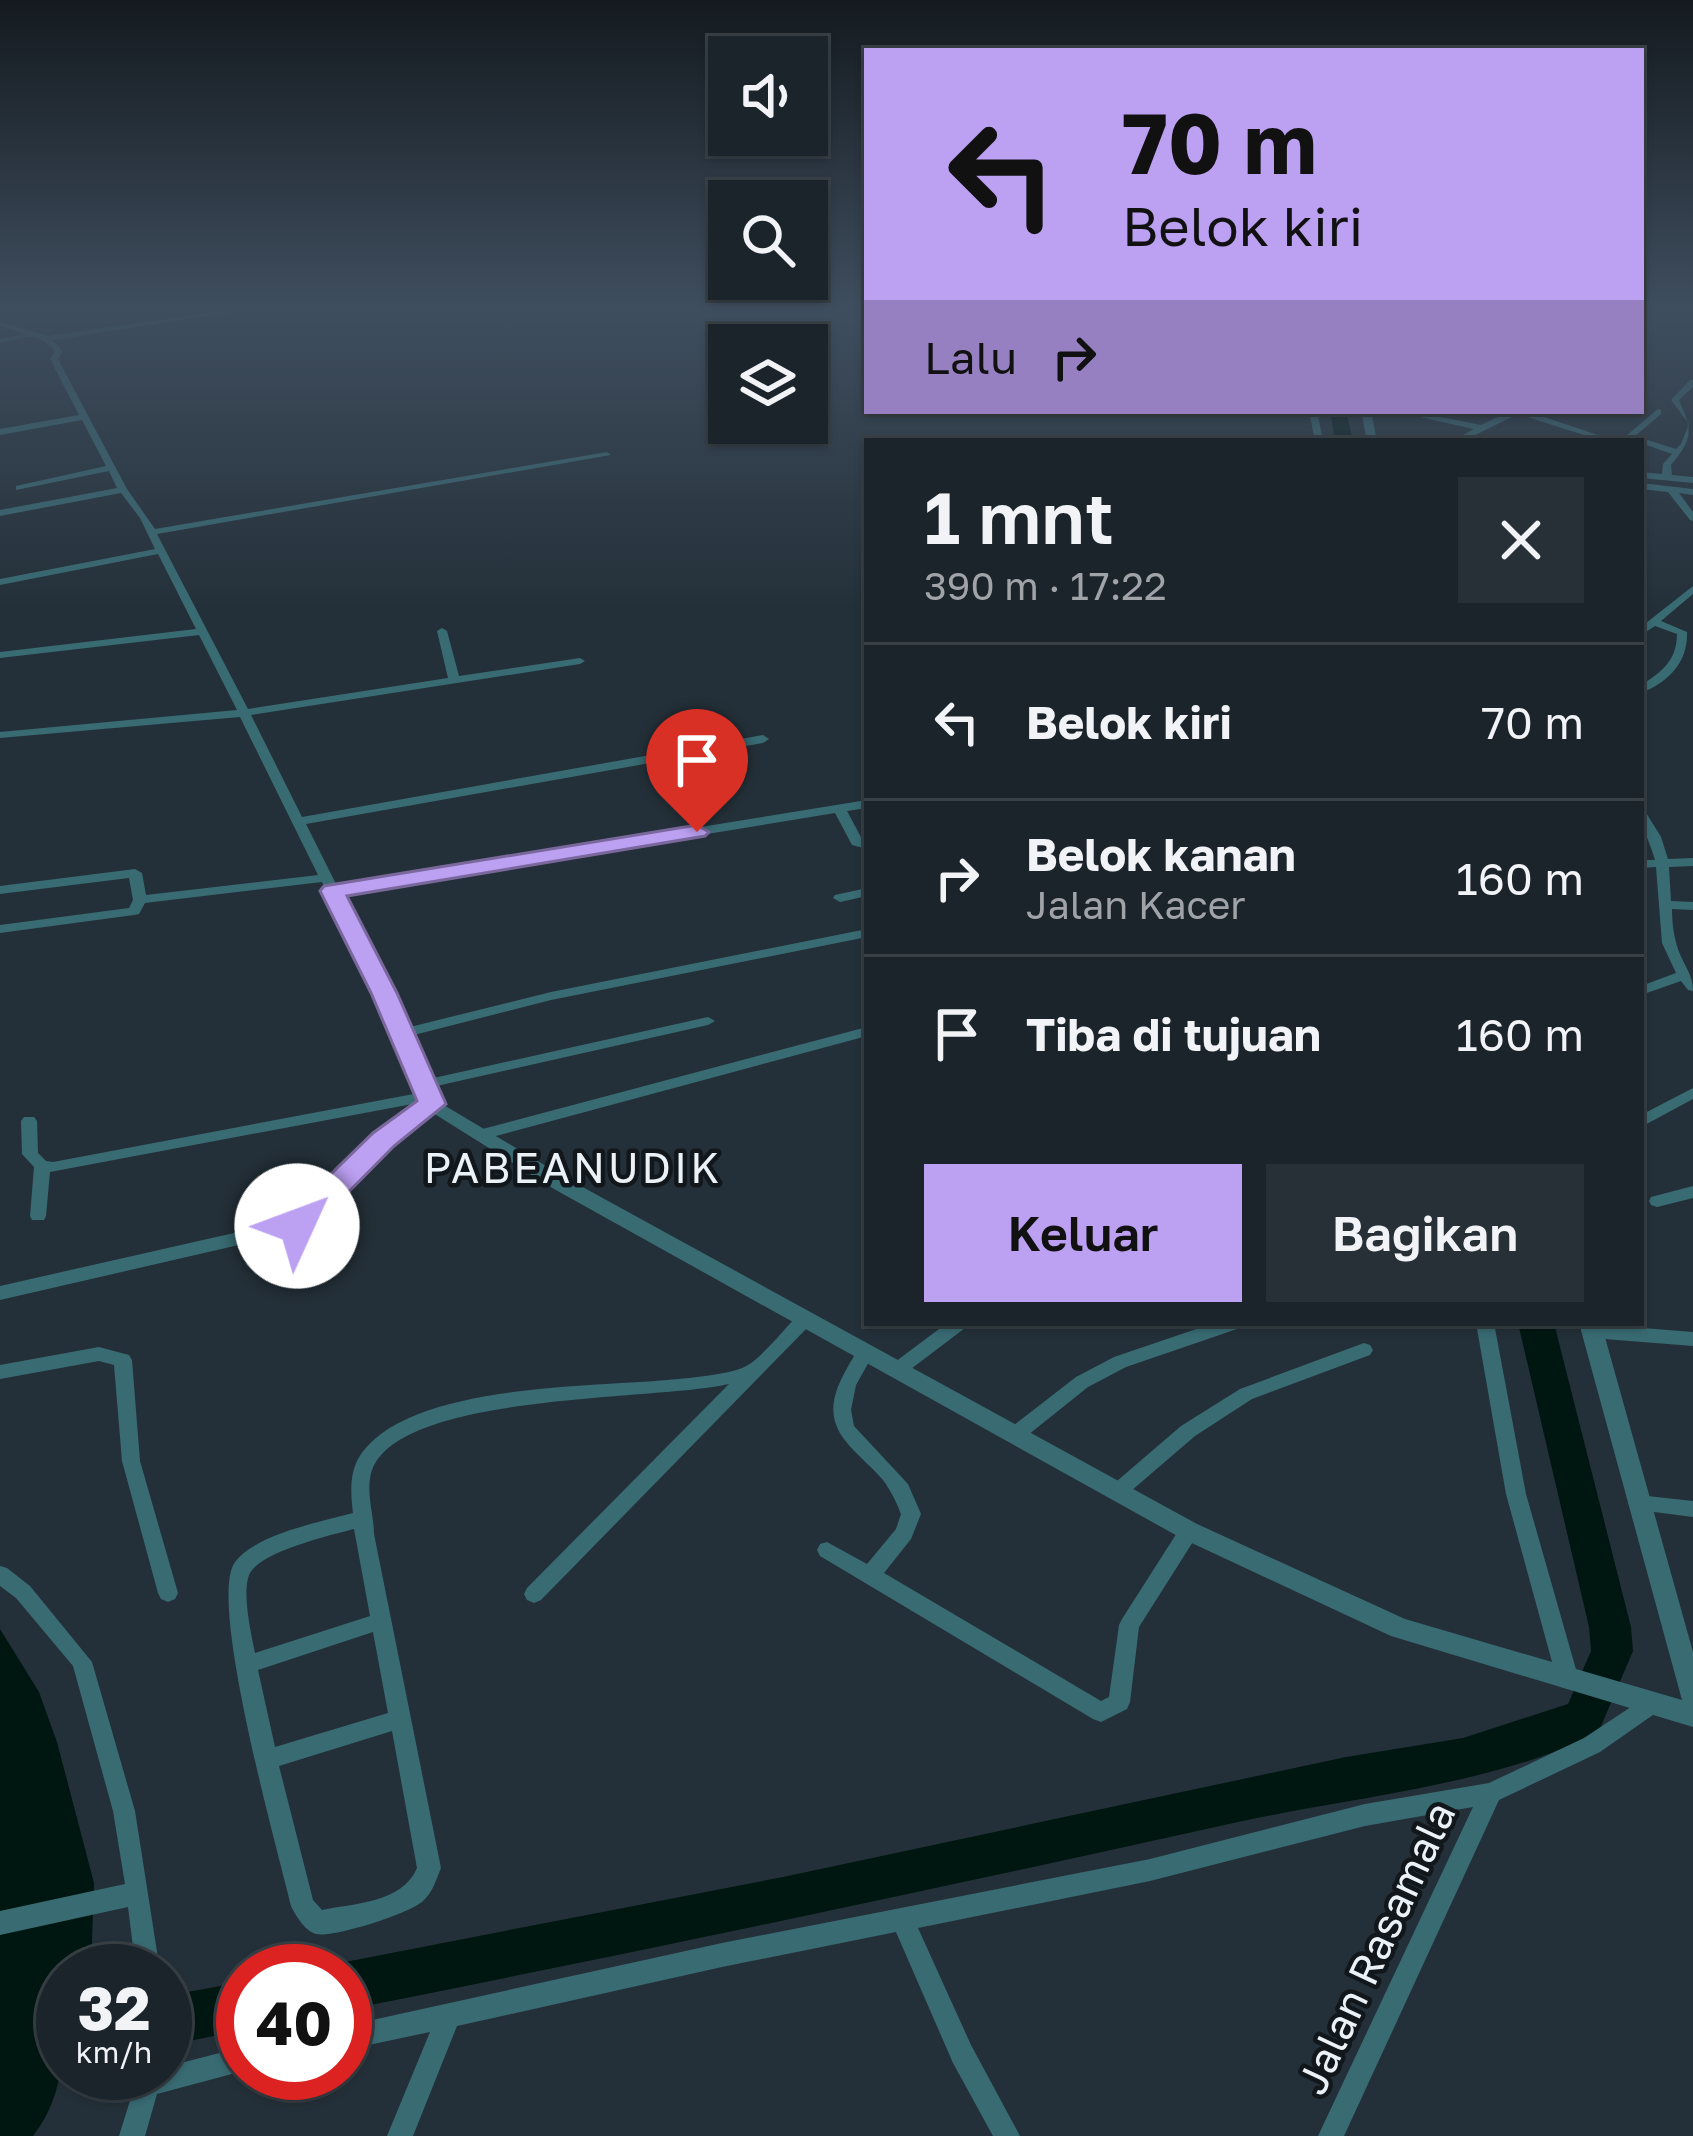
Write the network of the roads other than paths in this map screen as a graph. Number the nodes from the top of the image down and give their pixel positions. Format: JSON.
{"nodes":[{"id":1,"x":80,"y":408,"type":"edge"},
{"id":2,"x":1681,"y":408,"type":"edge"},
{"id":3,"x":1658,"y":412,"type":"dead end"},
{"id":4,"x":1411,"y":414,"type":"edge"},
{"id":5,"x":1510,"y":414,"type":"edge"},
{"id":6,"x":1526,"y":414,"type":"edge"},
{"id":7,"x":85,"y":417,"type":"junction"},
{"id":8,"x":1478,"y":428,"type":"junction"},
{"id":9,"x":1577,"y":431,"type":"junction"},
{"id":10,"x":0,"y":432,"type":"edge"},
{"id":11,"x":1461,"y":438,"type":"edge"},
{"id":12,"x":1562,"y":438,"type":"edge"},
{"id":13,"x":1602,"y":438,"type":"edge"},
{"id":14,"x":1628,"y":438,"type":"edge"},
{"id":15,"x":1644,"y":444,"type":"edge"},
{"id":16,"x":1676,"y":452,"type":"junction"},
{"id":17,"x":607,"y":454,"type":"dead end"},
{"id":18,"x":111,"y":468,"type":"junction"},
{"id":19,"x":1644,"y":477,"type":"edge"},
{"id":20,"x":1693,"y":480,"type":"edge"},
{"id":21,"x":1668,"y":483,"type":"junction"},
{"id":22,"x":1644,"y":486,"type":"edge"},
{"id":23,"x":19,"y":488,"type":"dead end"},
{"id":24,"x":123,"y":490,"type":"junction"},
{"id":25,"x":1693,"y":492,"type":"edge"},
{"id":26,"x":0,"y":513,"type":"edge"},
{"id":27,"x":1693,"y":518,"type":"edge"},
{"id":28,"x":152,"y":532,"type":"junction"},
{"id":29,"x":160,"y":551,"type":"junction"},
{"id":30,"x":0,"y":582,"type":"edge"},
{"id":31,"x":1693,"y":589,"type":"edge"},
{"id":32,"x":1654,"y":622,"type":"junction"},
{"id":33,"x":1687,"y":628,"type":"edge"},
{"id":34,"x":1644,"y":630,"type":"edge"},
{"id":35,"x":201,"y":632,"type":"junction"},
{"id":36,"x":442,"y":632,"type":"dead end"},
{"id":37,"x":0,"y":655,"type":"edge"},
{"id":38,"x":580,"y":661,"type":"dead end"},
{"id":39,"x":455,"y":682,"type":"junction"},
{"id":40,"x":1644,"y":688,"type":"edge"},
{"id":41,"x":242,"y":712,"type":"junction"},
{"id":42,"x":0,"y":735,"type":"edge"},
{"id":43,"x":764,"y":739,"type":"dead end"},
{"id":44,"x":864,"y":804,"type":"edge"},
{"id":45,"x":839,"y":808,"type":"junction"},
{"id":46,"x":1644,"y":820,"type":"edge"},
{"id":47,"x":298,"y":822,"type":"junction"},
{"id":48,"x":864,"y":843,"type":"edge"},
{"id":49,"x":1665,"y":860,"type":"junction"},
{"id":50,"x":1693,"y":862,"type":"edge"},
{"id":51,"x":1644,"y":864,"type":"edge"},
{"id":52,"x":329,"y":884,"type":"junction"},
{"id":53,"x":0,"y":890,"type":"edge"},
{"id":54,"x":864,"y":893,"type":"edge"},
{"id":55,"x":840,"y":898,"type":"dead end"},
{"id":56,"x":140,"y":900,"type":"junction"},
{"id":57,"x":1664,"y":905,"type":"junction"},
{"id":58,"x":1693,"y":906,"type":"edge"},
{"id":59,"x":0,"y":929,"type":"edge"},
{"id":60,"x":864,"y":934,"type":"edge"},
{"id":61,"x":1688,"y":981,"type":"edge"},
{"id":62,"x":1644,"y":990,"type":"edge"},
{"id":63,"x":708,"y":1021,"type":"dead end"},
{"id":64,"x":864,"y":1032,"type":"edge"},
{"id":65,"x":400,"y":1034,"type":"junction"},
{"id":66,"x":1693,"y":1094,"type":"edge"},
{"id":67,"x":427,"y":1095,"type":"junction"},
{"id":68,"x":1644,"y":1120,"type":"edge"},
{"id":69,"x":29,"y":1121,"type":"dead end"},
{"id":70,"x":481,"y":1135,"type":"junction"},
{"id":71,"x":42,"y":1166,"type":"junction"},
{"id":72,"x":1693,"y":1192,"type":"edge"},
{"id":73,"x":1657,"y":1202,"type":"dead end"},
{"id":74,"x":38,"y":1216,"type":"dead end"},
{"id":75,"x":0,"y":1293,"type":"edge"},
{"id":76,"x":806,"y":1318,"type":"junction"},
{"id":77,"x":955,"y":1326,"type":"edge"},
{"id":78,"x":1225,"y":1326,"type":"edge"},
{"id":79,"x":1486,"y":1326,"type":"edge"},
{"id":80,"x":1591,"y":1327,"type":"edge"},
{"id":81,"x":1693,"y":1339,"type":"edge"},
{"id":82,"x":1364,"y":1350,"type":"dead end"},
{"id":83,"x":865,"y":1353,"type":"junction"},
{"id":84,"x":897,"y":1370,"type":"junction"},
{"id":85,"x":0,"y":1372,"type":"edge"},
{"id":86,"x":750,"y":1373,"type":"junction"},
{"id":87,"x":1016,"y":1435,"type":"junction"},
{"id":88,"x":1117,"y":1492,"type":"junction"},
{"id":89,"x":1638,"y":1503,"type":"junction"},
{"id":90,"x":1693,"y":1509,"type":"edge"},
{"id":91,"x":364,"y":1518,"type":"junction"},
{"id":92,"x":1190,"y":1531,"type":"junction"},
{"id":93,"x":827,"y":1550,"type":"dead end"},
{"id":94,"x":0,"y":1574,"type":"edge"},
{"id":95,"x":871,"y":1574,"type":"junction"},
{"id":96,"x":167,"y":1593,"type":"dead end"},
{"id":97,"x":534,"y":1594,"type":"dead end"},
{"id":98,"x":380,"y":1621,"type":"junction"},
{"id":99,"x":248,"y":1664,"type":"junction"},
{"id":100,"x":1574,"y":1682,"type":"junction"},
{"id":101,"x":1693,"y":1697,"type":"edge"},
{"id":102,"x":1652,"y":1703,"type":"junction"},
{"id":103,"x":1693,"y":1715,"type":"edge"},
{"id":104,"x":400,"y":1719,"type":"junction"},
{"id":105,"x":267,"y":1760,"type":"junction"},
{"id":106,"x":1491,"y":1793,"type":"junction"},
{"id":107,"x":138,"y":1893,"type":"junction"},
{"id":108,"x":903,"y":1920,"type":"junction"},
{"id":109,"x":0,"y":1923,"type":"edge"},
{"id":110,"x":145,"y":1944,"type":"edge"},
{"id":111,"x":448,"y":2018,"type":"junction"},
{"id":112,"x":372,"y":2033,"type":"edge"},
{"id":113,"x":141,"y":2100,"type":"edge"},
{"id":114,"x":132,"y":2136,"type":"edge"},
{"id":115,"x":400,"y":2136,"type":"edge"},
{"id":116,"x":1007,"y":2136,"type":"edge"},
{"id":117,"x":1331,"y":2136,"type":"edge"}],
"edges":[{"from":1,"to":7,"type":"street"},
{"from":2,"to":16,"type":"street"},
{"from":3,"to":14,"type":"street"},
{"from":4,"to":8,"type":"street"},
{"from":5,"to":8,"type":"street"},
{"from":6,"to":9,"type":"street"},
{"from":7,"to":10,"type":"street"},
{"from":7,"to":18,"type":"street"},
{"from":8,"to":11,"type":"street"},
{"from":9,"to":12,"type":"street"},
{"from":9,"to":13,"type":"street"},
{"from":15,"to":16,"type":"street"},
{"from":16,"to":21,"type":"street"},
{"from":17,"to":28,"type":"street"},
{"from":18,"to":23,"type":"street"},
{"from":18,"to":24,"type":"street"},
{"from":19,"to":21,"type":"street"},
{"from":20,"to":21,"type":"street"},
{"from":21,"to":22,"type":"street"},
{"from":21,"to":25,"type":"street"},
{"from":21,"to":27,"type":"street"},
{"from":24,"to":26,"type":"street"},
{"from":24,"to":28,"type":"street"},
{"from":28,"to":29,"type":"street"},
{"from":29,"to":30,"type":"street"},
{"from":29,"to":35,"type":"street"},
{"from":31,"to":32,"type":"street"},
{"from":32,"to":33,"type":"street"},
{"from":32,"to":34,"type":"street"},
{"from":33,"to":40,"type":"street"},
{"from":35,"to":37,"type":"street"},
{"from":35,"to":41,"type":"street"},
{"from":36,"to":39,"type":"street"},
{"from":38,"to":39,"type":"street"},
{"from":39,"to":41,"type":"street"},
{"from":41,"to":42,"type":"street"},
{"from":41,"to":47,"type":"street"},
{"from":43,"to":47,"type":"street"},
{"from":44,"to":45,"type":"street"},
{"from":45,"to":48,"type":"street"},
{"from":45,"to":52,"type":"street"},
{"from":46,"to":49,"type":"street"},
{"from":47,"to":52,"type":"street"},
{"from":49,"to":50,"type":"street"},
{"from":49,"to":51,"type":"street"},
{"from":49,"to":57,"type":"street"},
{"from":52,"to":56,"type":"street"},
{"from":52,"to":65,"type":"street"},
{"from":53,"to":56,"type":"street"},
{"from":54,"to":55,"type":"street"},
{"from":56,"to":59,"type":"street"},
{"from":57,"to":58,"type":"street"},
{"from":57,"to":61,"type":"street"},
{"from":60,"to":65,"type":"street"},
{"from":61,"to":62,"type":"street"},
{"from":63,"to":67,"type":"street"},
{"from":64,"to":70,"type":"street"},
{"from":65,"to":67,"type":"street"},
{"from":66,"to":68,"type":"street"},
{"from":67,"to":70,"type":"street"},
{"from":67,"to":71,"type":"street"},
{"from":67,"to":75,"type":"street"},
{"from":69,"to":71,"type":"street"},
{"from":70,"to":76,"type":"street"},
{"from":71,"to":74,"type":"street"},
{"from":72,"to":73,"type":"street"},
{"from":76,"to":83,"type":"street"},
{"from":76,"to":86,"type":"street"},
{"from":77,"to":84,"type":"street"},
{"from":78,"to":87,"type":"street"},
{"from":79,"to":100,"type":"street"},
{"from":80,"to":81,"type":"street"},
{"from":80,"to":89,"type":"street"},
{"from":82,"to":88,"type":"street"},
{"from":83,"to":84,"type":"street"},
{"from":83,"to":95,"type":"street"},
{"from":84,"to":87,"type":"street"},
{"from":85,"to":96,"type":"street"},
{"from":86,"to":91,"type":"street"},
{"from":86,"to":97,"type":"street"},
{"from":87,"to":88,"type":"street"},
{"from":88,"to":92,"type":"street"},
{"from":89,"to":90,"type":"street"},
{"from":89,"to":101,"type":"street"},
{"from":91,"to":98,"type":"street"},
{"from":91,"to":99,"type":"street"},
{"from":92,"to":95,"type":"street"},
{"from":92,"to":100,"type":"street"},
{"from":93,"to":95,"type":"street"},
{"from":94,"to":107,"type":"street"},
{"from":98,"to":99,"type":"street"},
{"from":98,"to":104,"type":"street"},
{"from":99,"to":105,"type":"street"},
{"from":100,"to":102,"type":"street"},
{"from":102,"to":103,"type":"street"},
{"from":102,"to":106,"type":"street"},
{"from":104,"to":105,"type":"street"},
{"from":104,"to":105,"type":"street"},
{"from":106,"to":108,"type":"street"},
{"from":106,"to":117,"type":"street","name":"Jalan Rasamala"},
{"from":107,"to":109,"type":"street"},
{"from":107,"to":110,"type":"street"},
{"from":108,"to":111,"type":"street"},
{"from":108,"to":116,"type":"street"},
{"from":111,"to":112,"type":"street"},
{"from":111,"to":115,"type":"street"},
{"from":113,"to":114,"type":"street"}]}
